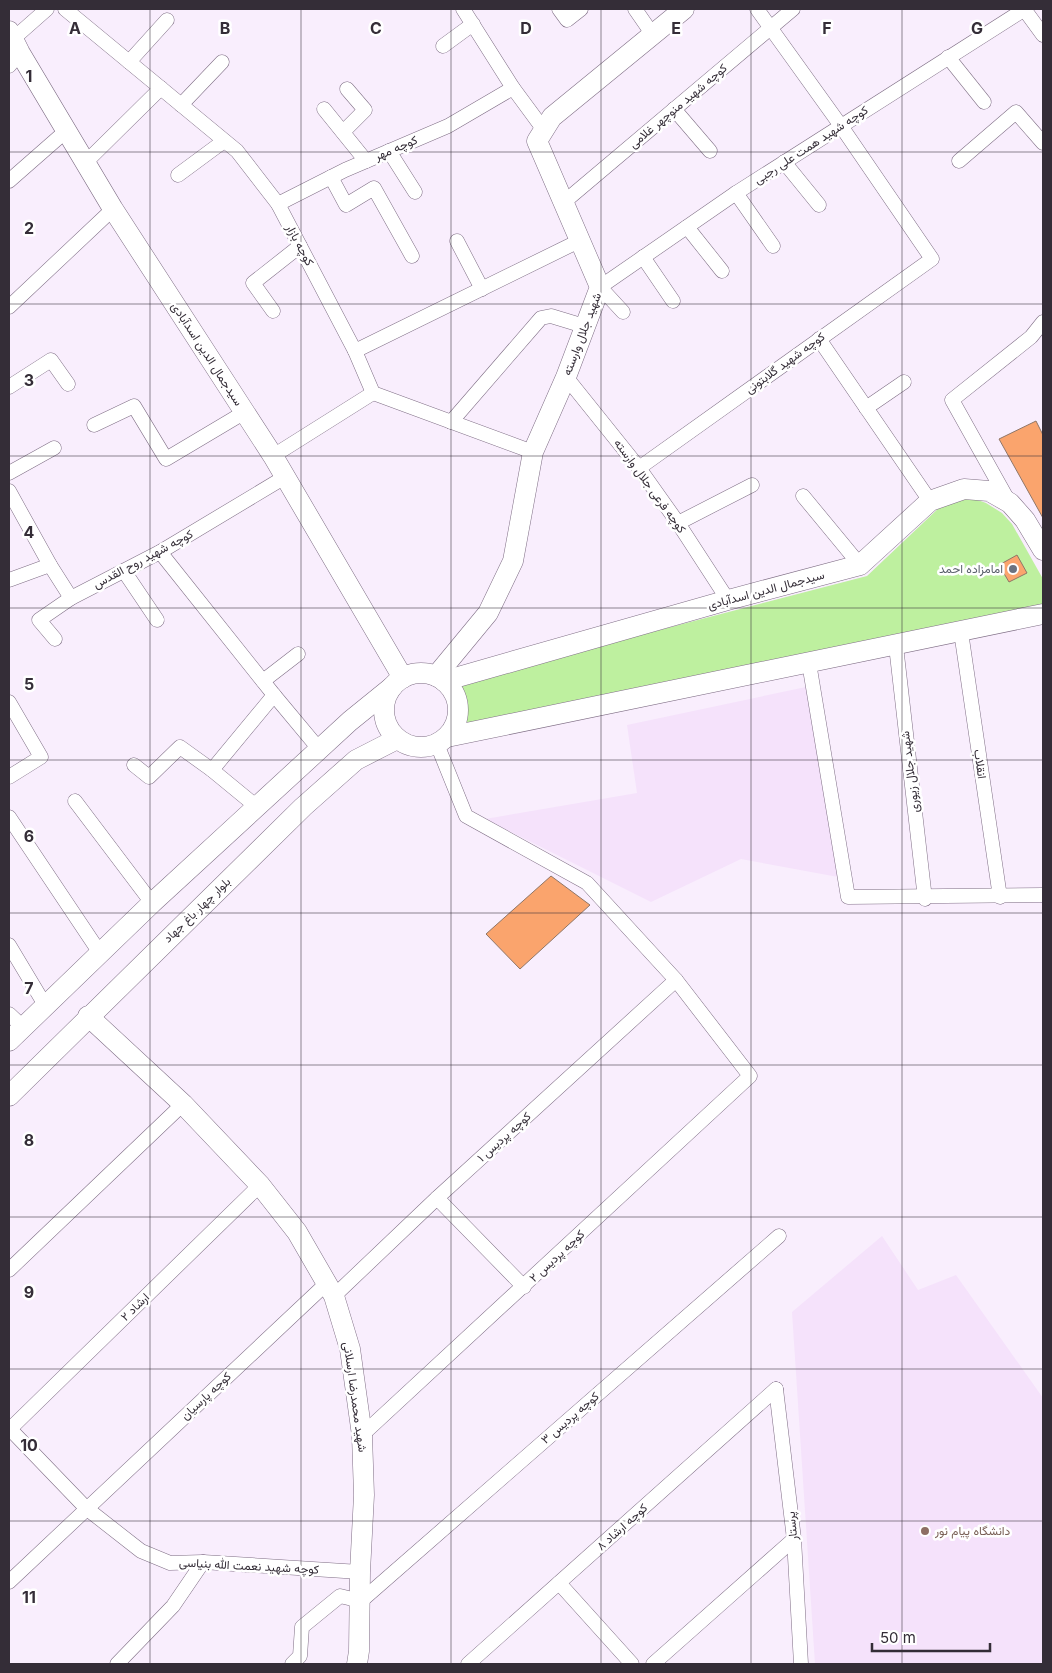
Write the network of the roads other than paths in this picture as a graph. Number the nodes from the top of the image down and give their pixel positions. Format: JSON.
{"nodes":[{"id":1,"x":47,"y":9,"type":"edge"},
{"id":2,"x":65,"y":9,"type":"edge"},
{"id":3,"x":463,"y":9,"type":"edge"},
{"id":4,"x":559,"y":9,"type":"edge"},
{"id":5,"x":581,"y":9,"type":"edge"},
{"id":6,"x":635,"y":9,"type":"edge"},
{"id":7,"x":684,"y":9,"type":"edge"},
{"id":8,"x":756,"y":9,"type":"edge"},
{"id":9,"x":793,"y":9,"type":"edge"},
{"id":10,"x":1024,"y":9,"type":"edge"},
{"id":11,"x":167,"y":20,"type":"dead end"},
{"id":12,"x":473,"y":24,"type":"junction"},
{"id":13,"x":770,"y":28,"type":"junction"},
{"id":14,"x":653,"y":34,"type":"junction"},
{"id":15,"x":1043,"y":35,"type":"edge"},
{"id":16,"x":443,"y":46,"type":"dead end"},
{"id":17,"x":12,"y":47,"type":"edge"},
{"id":18,"x":948,"y":57,"type":"junction"},
{"id":19,"x":129,"y":62,"type":"junction"},
{"id":20,"x":222,"y":62,"type":"dead end"},
{"id":21,"x":161,"y":88,"type":"junction"},
{"id":22,"x":513,"y":88,"type":"junction"},
{"id":23,"x":347,"y":89,"type":"dead end"},
{"id":24,"x":984,"y":102,"type":"dead end"},
{"id":25,"x":181,"y":105,"type":"junction"},
{"id":26,"x":324,"y":109,"type":"dead end"},
{"id":27,"x":674,"y":109,"type":"junction"},
{"id":28,"x":841,"y":126,"type":"junction"},
{"id":29,"x":544,"y":130,"type":"junction"},
{"id":30,"x":66,"y":131,"type":"junction"},
{"id":31,"x":343,"y":132,"type":"junction"},
{"id":32,"x":224,"y":141,"type":"junction"},
{"id":33,"x":1043,"y":144,"type":"edge"},
{"id":34,"x":388,"y":151,"type":"junction"},
{"id":35,"x":710,"y":151,"type":"dead end"},
{"id":36,"x":959,"y":160,"type":"dead end"},
{"id":37,"x":366,"y":161,"type":"junction"},
{"id":38,"x":784,"y":162,"type":"junction"},
{"id":39,"x":85,"y":163,"type":"junction"},
{"id":40,"x":178,"y":175,"type":"dead end"},
{"id":41,"x":331,"y":177,"type":"junction"},
{"id":42,"x":9,"y":181,"type":"edge"},
{"id":43,"x":415,"y":192,"type":"dead end"},
{"id":44,"x":736,"y":193,"type":"junction"},
{"id":45,"x":563,"y":203,"type":"junction"},
{"id":46,"x":278,"y":204,"type":"junction"},
{"id":47,"x":819,"y":205,"type":"dead end"},
{"id":48,"x":113,"y":209,"type":"junction"},
{"id":49,"x":687,"y":227,"type":"junction"},
{"id":50,"x":457,"y":241,"type":"dead end"},
{"id":51,"x":579,"y":241,"type":"junction"},
{"id":52,"x":300,"y":246,"type":"junction"},
{"id":53,"x":773,"y":246,"type":"dead end"},
{"id":54,"x":412,"y":256,"type":"dead end"},
{"id":55,"x":643,"y":258,"type":"junction"},
{"id":56,"x":722,"y":271,"type":"dead end"},
{"id":57,"x":600,"y":287,"type":"junction"},
{"id":58,"x":482,"y":289,"type":"junction"},
{"id":59,"x":673,"y":301,"type":"dead end"},
{"id":60,"x":9,"y":307,"type":"edge"},
{"id":61,"x":272,"y":311,"type":"dead end"},
{"id":62,"x":623,"y":312,"type":"dead end"},
{"id":63,"x":1043,"y":322,"type":"edge"},
{"id":64,"x":584,"y":326,"type":"junction"},
{"id":65,"x":819,"y":339,"type":"junction"},
{"id":66,"x":355,"y":351,"type":"junction"},
{"id":67,"x":566,"y":377,"type":"junction"},
{"id":68,"x":904,"y":382,"type":"dead end"},
{"id":69,"x":68,"y":384,"type":"dead end"},
{"id":70,"x":9,"y":387,"type":"edge"},
{"id":71,"x":374,"y":393,"type":"junction"},
{"id":72,"x":866,"y":408,"type":"junction"},
{"id":73,"x":245,"y":412,"type":"junction"},
{"id":74,"x":451,"y":422,"type":"junction"},
{"id":75,"x":94,"y":424,"type":"dead end"},
{"id":76,"x":54,"y":448,"type":"dead end"},
{"id":77,"x":533,"y":452,"type":"junction"},
{"id":78,"x":274,"y":456,"type":"junction"},
{"id":79,"x":639,"y":468,"type":"junction"},
{"id":80,"x":9,"y":472,"type":"edge"},
{"id":81,"x":286,"y":477,"type":"junction"},
{"id":82,"x":752,"y":485,"type":"dead end"},
{"id":83,"x":9,"y":491,"type":"edge"},
{"id":84,"x":802,"y":496,"type":"dead end"},
{"id":85,"x":930,"y":501,"type":"junction"},
{"id":86,"x":1010,"y":503,"type":"junction"},
{"id":87,"x":678,"y":523,"type":"junction"},
{"id":88,"x":1043,"y":550,"type":"edge"},
{"id":89,"x":160,"y":552,"type":"junction"},
{"id":90,"x":50,"y":565,"type":"junction"},
{"id":91,"x":860,"y":565,"type":"junction"},
{"id":92,"x":124,"y":571,"type":"junction"},
{"id":93,"x":9,"y":580,"type":"edge"},
{"id":94,"x":71,"y":598,"type":"junction"},
{"id":95,"x":728,"y":600,"type":"junction"},
{"id":96,"x":1043,"y":614,"type":"edge"},
{"id":97,"x":157,"y":620,"type":"dead end"},
{"id":98,"x":961,"y":632,"type":"junction"},
{"id":99,"x":55,"y":639,"type":"dead end"},
{"id":100,"x":896,"y":646,"type":"junction"},
{"id":101,"x":298,"y":654,"type":"dead end"},
{"id":102,"x":809,"y":663,"type":"junction"},
{"id":103,"x":440,"y":679,"type":"junction"},
{"id":104,"x":263,"y":681,"type":"junction"},
{"id":105,"x":397,"y":682,"type":"junction"},
{"id":106,"x":274,"y":695,"type":"junction"},
{"id":107,"x":9,"y":702,"type":"edge"},
{"id":108,"x":396,"y":739,"type":"junction"},
{"id":109,"x":442,"y":741,"type":"junction"},
{"id":110,"x":320,"y":749,"type":"junction"},
{"id":111,"x":134,"y":765,"type":"dead end"},
{"id":112,"x":212,"y":770,"type":"junction"},
{"id":113,"x":9,"y":777,"type":"edge"},
{"id":114,"x":75,"y":801,"type":"dead end"},
{"id":115,"x":256,"y":807,"type":"junction"},
{"id":116,"x":9,"y":817,"type":"edge"},
{"id":117,"x":1043,"y":895,"type":"edge"},
{"id":118,"x":1000,"y":896,"type":"junction"},
{"id":119,"x":925,"y":898,"type":"junction"},
{"id":120,"x":152,"y":903,"type":"junction"},
{"id":121,"x":9,"y":944,"type":"edge"},
{"id":122,"x":100,"y":953,"type":"junction"},
{"id":123,"x":676,"y":980,"type":"junction"},
{"id":124,"x":45,"y":1005,"type":"junction"},
{"id":125,"x":88,"y":1016,"type":"junction"},
{"id":126,"x":13,"y":1028,"type":"edge"},
{"id":127,"x":9,"y":1096,"type":"edge"},
{"id":128,"x":183,"y":1104,"type":"junction"},
{"id":129,"x":260,"y":1185,"type":"junction"},
{"id":130,"x":437,"y":1198,"type":"junction"},
{"id":131,"x":779,"y":1236,"type":"dead end"},
{"id":132,"x":9,"y":1270,"type":"edge"},
{"id":133,"x":524,"y":1287,"type":"junction"},
{"id":134,"x":330,"y":1289,"type":"junction"},
{"id":135,"x":776,"y":1389,"type":"joint"},
{"id":136,"x":9,"y":1429,"type":"edge"},
{"id":137,"x":362,"y":1435,"type":"junction"},
{"id":138,"x":86,"y":1508,"type":"junction"},
{"id":139,"x":794,"y":1539,"type":"junction"},
{"id":140,"x":203,"y":1562,"type":"junction"},
{"id":141,"x":360,"y":1572,"type":"junction"},
{"id":142,"x":9,"y":1582,"type":"edge"},
{"id":143,"x":559,"y":1583,"type":"junction"},
{"id":144,"x":361,"y":1600,"type":"junction"},
{"id":145,"x":117,"y":1664,"type":"edge"},
{"id":146,"x":292,"y":1664,"type":"edge"},
{"id":147,"x":357,"y":1664,"type":"edge"},
{"id":148,"x":468,"y":1664,"type":"edge"},
{"id":149,"x":632,"y":1664,"type":"edge"},
{"id":150,"x":654,"y":1664,"type":"edge"},
{"id":151,"x":801,"y":1664,"type":"edge"}],
"edges":[{"from":1,"to":17,"type":"street"},
{"from":2,"to":19,"type":"street","name":"کوچه بازار"},
{"from":3,"to":12,"type":"street"},
{"from":4,"to":5,"type":"street"},
{"from":6,"to":14,"type":"street"},
{"from":7,"to":14,"type":"street"},
{"from":8,"to":13,"type":"street"},
{"from":9,"to":13,"type":"street","name":"کوچه شهید منوچهر غلامی"},
{"from":10,"to":15,"type":"street"},
{"from":10,"to":18,"type":"street","name":"کوچه شهید همت علی رجبی"},
{"from":11,"to":19,"type":"street"},
{"from":12,"to":16,"type":"street"},
{"from":12,"to":22,"type":"street"},
{"from":13,"to":27,"type":"street","name":"کوچه شهید منوچهر غلامی"},
{"from":13,"to":28,"type":"street"},
{"from":14,"to":29,"type":"street"},
{"from":17,"to":30,"type":"street","name":"سیدجمال الدین اسدآبادی"},
{"from":18,"to":24,"type":"street"},
{"from":18,"to":28,"type":"street","name":"کوچه شهید همت علی رجبی"},
{"from":19,"to":21,"type":"street","name":"کوچه بازار"},
{"from":20,"to":25,"type":"street"},
{"from":21,"to":25,"type":"street","name":"کوچه بازار"},
{"from":21,"to":39,"type":"street"},
{"from":22,"to":29,"type":"street"},
{"from":22,"to":34,"type":"street","name":"کوچه مهر"},
{"from":23,"to":31,"type":"street"},
{"from":25,"to":32,"type":"street","name":"کوچه بازار"},
{"from":26,"to":31,"type":"street"},
{"from":27,"to":35,"type":"street"},
{"from":27,"to":45,"type":"street","name":"کوچه شهید منوچهر غلامی"},
{"from":28,"to":38,"type":"street","name":"کوچه شهید همت علی رجبی"},
{"from":28,"to":65,"type":"street","name":"کوچه شهید گلابتونی"},
{"from":29,"to":45,"type":"street","name":"شهید جلال وارسته"},
{"from":30,"to":39,"type":"street","name":"سیدجمال الدین اسدآبادی"},
{"from":30,"to":42,"type":"street"},
{"from":31,"to":37,"type":"street"},
{"from":32,"to":40,"type":"street"},
{"from":32,"to":46,"type":"street","name":"کوچه بازار"},
{"from":33,"to":36,"type":"street"},
{"from":34,"to":37,"type":"street","name":"کوچه مهر"},
{"from":34,"to":43,"type":"street"},
{"from":37,"to":41,"type":"street","name":"کوچه مهر"},
{"from":38,"to":44,"type":"street","name":"کوچه شهید همت علی رجبی"},
{"from":38,"to":47,"type":"street"},
{"from":39,"to":48,"type":"street","name":"سیدجمال الدین اسدآبادی"},
{"from":41,"to":46,"type":"street","name":"کوچه مهر"},
{"from":41,"to":54,"type":"street"},
{"from":44,"to":49,"type":"street","name":"کوچه شهید همت علی رجبی"},
{"from":44,"to":53,"type":"street"},
{"from":45,"to":51,"type":"street","name":"شهید جلال وارسته"},
{"from":46,"to":52,"type":"street","name":"کوچه بازار"},
{"from":48,"to":60,"type":"street"},
{"from":48,"to":73,"type":"street","name":"سیدجمال الدین اسدآبادی"},
{"from":49,"to":55,"type":"street","name":"کوچه شهید همت علی رجبی"},
{"from":49,"to":56,"type":"street"},
{"from":50,"to":58,"type":"street"},
{"from":51,"to":57,"type":"street","name":"شهید جلال وارسته"},
{"from":51,"to":58,"type":"street"},
{"from":52,"to":61,"type":"street"},
{"from":52,"to":66,"type":"street","name":"کوچه بازار"},
{"from":55,"to":57,"type":"street","name":"کوچه شهید همت علی رجبی"},
{"from":55,"to":59,"type":"street"},
{"from":57,"to":62,"type":"street"},
{"from":57,"to":64,"type":"street","name":"شهید جلال وارسته"},
{"from":58,"to":66,"type":"street"},
{"from":63,"to":86,"type":"street"},
{"from":64,"to":67,"type":"street","name":"شهید جلال وارسته"},
{"from":64,"to":74,"type":"street"},
{"from":65,"to":72,"type":"street"},
{"from":65,"to":79,"type":"street","name":"کوچه شهید گلابتونی"},
{"from":66,"to":71,"type":"street","name":"کوچه بازار"},
{"from":67,"to":77,"type":"street","name":"شهید جلال وارسته"},
{"from":67,"to":79,"type":"street","name":"کوچه فرعی جلال وارسته"},
{"from":68,"to":72,"type":"street"},
{"from":69,"to":70,"type":"street"},
{"from":71,"to":74,"type":"street"},
{"from":71,"to":78,"type":"street"},
{"from":72,"to":85,"type":"street"},
{"from":73,"to":75,"type":"street"},
{"from":73,"to":78,"type":"street","name":"سیدجمال الدین اسدآبادی"},
{"from":74,"to":77,"type":"street"},
{"from":76,"to":80,"type":"street"},
{"from":77,"to":103,"type":"street","name":"شهید جلال وارسته"},
{"from":78,"to":81,"type":"street","name":"سیدجمال الدین اسدآبادی"},
{"from":79,"to":87,"type":"street","name":"کوچه فرعی جلال وارسته"},
{"from":81,"to":89,"type":"street","name":"کوچه شهید روح القدس"},
{"from":81,"to":105,"type":"street","name":"سیدجمال الدین اسدآبادی"},
{"from":82,"to":87,"type":"street"},
{"from":83,"to":90,"type":"street"},
{"from":84,"to":91,"type":"street"},
{"from":85,"to":86,"type":"street","name":"سیدجمال الدین اسدآبادی"},
{"from":85,"to":91,"type":"street","name":"سیدجمال الدین اسدآبادی"},
{"from":86,"to":88,"type":"street","name":"سیدجمال الدین اسدآبادی"},
{"from":87,"to":95,"type":"street","name":"کوچه فرعی جلال وارسته"},
{"from":89,"to":92,"type":"street","name":"کوچه شهید روح القدس"},
{"from":89,"to":104,"type":"street"},
{"from":90,"to":93,"type":"street"},
{"from":90,"to":94,"type":"street"},
{"from":91,"to":95,"type":"street","name":"سیدجمال الدین اسدآبادی"},
{"from":92,"to":94,"type":"street","name":"کوچه شهید روح القدس"},
{"from":92,"to":97,"type":"street"},
{"from":94,"to":99,"type":"street","name":"کوچه شهید روح القدس"},
{"from":95,"to":103,"type":"street","name":"سیدجمال الدین اسدآبادی"},
{"from":96,"to":98,"type":"street"},
{"from":98,"to":100,"type":"street"},
{"from":98,"to":118,"type":"street","name":"انقلاب"},
{"from":100,"to":102,"type":"street"},
{"from":100,"to":119,"type":"street","name":"شهید جلال زیوری"},
{"from":101,"to":104,"type":"street"},
{"from":102,"to":109,"type":"street"},
{"from":102,"to":119,"type":"street"},
{"from":103,"to":105,"type":"street"},
{"from":103,"to":109,"type":"street"},
{"from":104,"to":106,"type":"street"},
{"from":105,"to":108,"type":"street"},
{"from":105,"to":110,"type":"street"},
{"from":106,"to":110,"type":"street"},
{"from":106,"to":112,"type":"street"},
{"from":107,"to":113,"type":"street"},
{"from":108,"to":109,"type":"street"},
{"from":108,"to":125,"type":"street","name":"بلوار چهار باغ جهاد"},
{"from":109,"to":123,"type":"street"},
{"from":110,"to":115,"type":"street"},
{"from":111,"to":112,"type":"street"},
{"from":112,"to":115,"type":"street"},
{"from":114,"to":120,"type":"street"},
{"from":115,"to":120,"type":"street"},
{"from":116,"to":122,"type":"street"},
{"from":117,"to":118,"type":"street"},
{"from":118,"to":119,"type":"street"},
{"from":120,"to":122,"type":"street"},
{"from":121,"to":124,"type":"street"},
{"from":122,"to":124,"type":"street"},
{"from":123,"to":130,"type":"street","name":"کوچه پردیس ۱"},
{"from":123,"to":133,"type":"street","name":"کوچه پردیس ۲"},
{"from":124,"to":126,"type":"street"},
{"from":125,"to":127,"type":"street","name":"بلوار چهار باغ جهاد"},
{"from":125,"to":128,"type":"street","name":"شهید محمدرضا ارسلانی"},
{"from":128,"to":129,"type":"street","name":"شهید محمدرضا ارسلانی"},
{"from":128,"to":132,"type":"street"},
{"from":129,"to":134,"type":"street","name":"شهید محمدرضا ارسلانی"},
{"from":129,"to":136,"type":"street","name":"ارشاد ۲"},
{"from":130,"to":133,"type":"street"},
{"from":130,"to":134,"type":"street","name":"کوچه پردیس ۱"},
{"from":131,"to":144,"type":"street","name":"کوچه پردیس ۳"},
{"from":133,"to":137,"type":"street","name":"کوچه پردیس ۲"},
{"from":134,"to":137,"type":"street","name":"شهید محمدرضا ارسلانی"},
{"from":134,"to":138,"type":"street","name":"کوچه پارسیان"},
{"from":135,"to":139,"type":"street","name":"پرستار"},
{"from":135,"to":143,"type":"street","name":"کوچه ارشاد ۸"},
{"from":136,"to":138,"type":"street","name":"کوچه شهید نعمت الله بنیاسی"},
{"from":137,"to":141,"type":"street","name":"شهید محمدرضا ارسلانی"},
{"from":138,"to":140,"type":"street","name":"کوچه شهید نعمت الله بنیاسی"},
{"from":138,"to":142,"type":"street","name":"کوچه پارسیان"},
{"from":139,"to":150,"type":"street"},
{"from":139,"to":151,"type":"street","name":"پرستار"},
{"from":140,"to":141,"type":"street","name":"کوچه شهید نعمت الله بنیاسی"},
{"from":140,"to":145,"type":"street"},
{"from":141,"to":144,"type":"street","name":"شهید محمدرضا ارسلانی"},
{"from":143,"to":148,"type":"street","name":"کوچه ارشاد ۸"},
{"from":143,"to":149,"type":"street"},
{"from":144,"to":146,"type":"street"},
{"from":144,"to":147,"type":"street","name":"شهید محمدرضا ارسلانی"}]}
